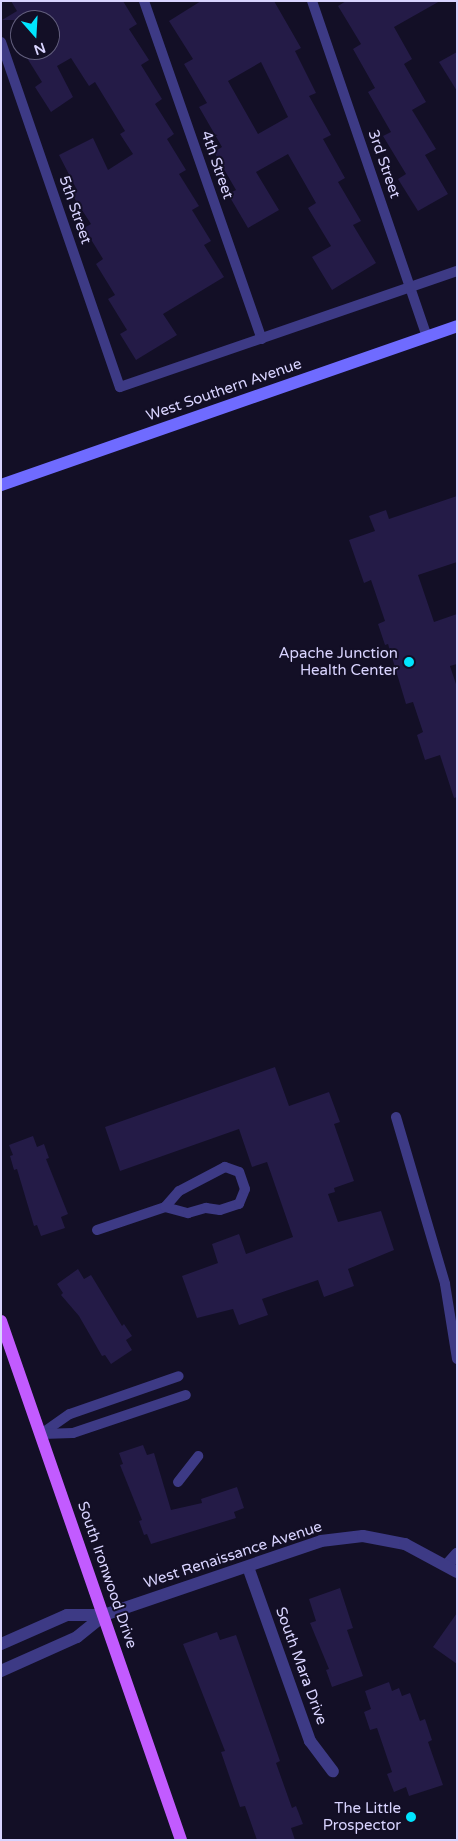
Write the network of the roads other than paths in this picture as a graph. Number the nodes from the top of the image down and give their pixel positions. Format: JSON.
{"nodes":[{"id":1,"x":144,"y":1,"type":"edge"},
{"id":2,"x":312,"y":1,"type":"edge"},
{"id":3,"x":1,"y":42,"type":"edge"},
{"id":4,"x":457,"y":271,"type":"edge"},
{"id":5,"x":411,"y":287,"type":"junction"},
{"id":6,"x":457,"y":326,"type":"edge"},
{"id":7,"x":427,"y":337,"type":"junction"},
{"id":8,"x":262,"y":340,"type":"junction"},
{"id":9,"x":1,"y":485,"type":"edge"},
{"id":10,"x":396,"y":1117,"type":"dead end"},
{"id":11,"x":165,"y":1207,"type":"junction"},
{"id":12,"x":96,"y":1230,"type":"dead end"},
{"id":13,"x":1,"y":1321,"type":"edge"},
{"id":14,"x":457,"y":1359,"type":"edge"},
{"id":15,"x":179,"y":1376,"type":"dead end"},
{"id":16,"x":186,"y":1395,"type":"dead end"},
{"id":17,"x":41,"y":1434,"type":"junction"},
{"id":18,"x":198,"y":1456,"type":"dead end"},
{"id":19,"x":178,"y":1482,"type":"dead end"},
{"id":20,"x":457,"y":1554,"type":"edge"},
{"id":21,"x":248,"y":1567,"type":"junction"},
{"id":22,"x":452,"y":1568,"type":"edge"},
{"id":23,"x":104,"y":1615,"type":"junction"},
{"id":24,"x":1,"y":1644,"type":"edge"},
{"id":25,"x":1,"y":1671,"type":"edge"},
{"id":26,"x":333,"y":1771,"type":"dead end"},
{"id":27,"x":181,"y":1840,"type":"edge"}],
"edges":[{"from":1,"to":8,"type":"lane","name":"4th Street"},
{"from":2,"to":5,"type":"lane","name":"3rd Street"},
{"from":3,"to":8,"type":"lane","name":"5th Street"},
{"from":4,"to":5,"type":"lane"},
{"from":5,"to":7,"type":"lane","name":"3rd Street"},
{"from":5,"to":8,"type":"lane"},
{"from":6,"to":7,"type":"main road","name":"West Southern Avenue"},
{"from":7,"to":9,"type":"main road","name":"West Southern Avenue"},
{"from":10,"to":14,"type":"lane"},
{"from":11,"to":11,"type":"lane"},
{"from":11,"to":12,"type":"lane"},
{"from":13,"to":17,"type":"main road","name":"South Ironwood Drive"},
{"from":15,"to":17,"type":"lane"},
{"from":16,"to":17,"type":"lane"},
{"from":17,"to":23,"type":"main road","name":"South Ironwood Drive"},
{"from":18,"to":19,"type":"lane"},
{"from":20,"to":22,"type":"street"},
{"from":21,"to":22,"type":"street","name":"West Renaissance Avenue"},
{"from":21,"to":23,"type":"street","name":"West Renaissance Avenue"},
{"from":21,"to":26,"type":"street","name":"South Mara Drive"},
{"from":23,"to":24,"type":"street"},
{"from":23,"to":25,"type":"street"},
{"from":23,"to":27,"type":"main road","name":"South Ironwood Drive"}]}
